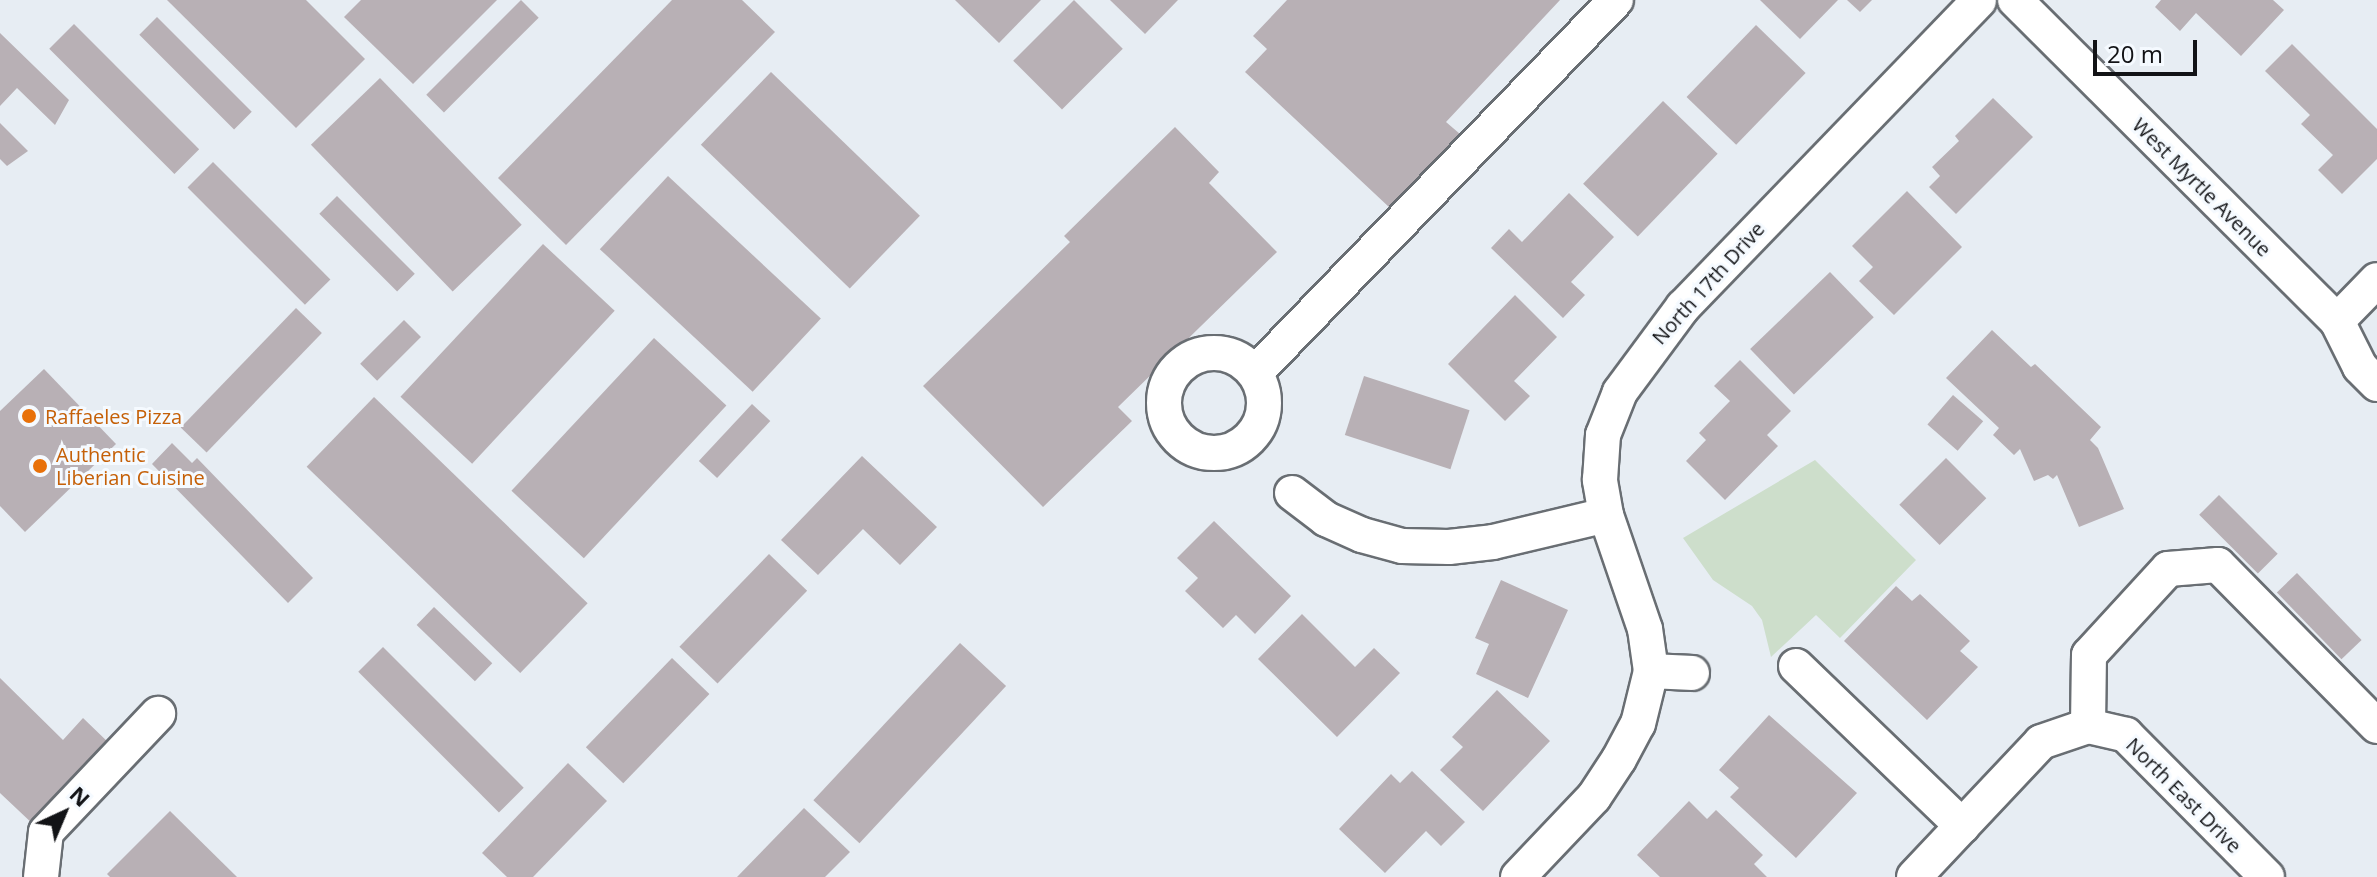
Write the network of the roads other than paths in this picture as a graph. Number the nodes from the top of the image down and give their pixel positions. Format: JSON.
{"nodes":[{"id":1,"x":1616,"y":0,"type":"edge"},
{"id":2,"x":1979,"y":0,"type":"edge"},
{"id":3,"x":2015,"y":0,"type":"edge"},
{"id":4,"x":2377,"y":280,"type":"edge"},
{"id":5,"x":2337,"y":321,"type":"junction"},
{"id":6,"x":1255,"y":373,"type":"dead end"},
{"id":7,"x":2377,"y":384,"type":"edge"},
{"id":8,"x":1292,"y":493,"type":"dead end"},
{"id":9,"x":1606,"y":515,"type":"junction"},
{"id":10,"x":1796,"y":666,"type":"dead end"},
{"id":11,"x":1651,"y":671,"type":"junction"},
{"id":12,"x":1692,"y":673,"type":"dead end"},
{"id":13,"x":158,"y":714,"type":"dead end"},
{"id":14,"x":2088,"y":726,"type":"junction"},
{"id":15,"x":2377,"y":726,"type":"edge"},
{"id":16,"x":1962,"y":826,"type":"junction"},
{"id":17,"x":41,"y":877,"type":"edge"},
{"id":18,"x":1518,"y":877,"type":"edge"},
{"id":19,"x":1914,"y":877,"type":"edge"},
{"id":20,"x":2267,"y":877,"type":"edge"}],
"edges":[{"from":1,"to":6,"type":"street"},
{"from":2,"to":9,"type":"street","name":"North 17th Drive"},
{"from":3,"to":5,"type":"street","name":"West Myrtle Avenue"},
{"from":4,"to":5,"type":"street"},
{"from":5,"to":7,"type":"street","name":"West Myrtle Avenue"},
{"from":8,"to":9,"type":"street"},
{"from":9,"to":11,"type":"street","name":"North 17th Drive"},
{"from":10,"to":16,"type":"street"},
{"from":11,"to":12,"type":"street"},
{"from":11,"to":18,"type":"street","name":"North 17th Drive"},
{"from":13,"to":17,"type":"street"},
{"from":14,"to":15,"type":"street"},
{"from":14,"to":16,"type":"street"},
{"from":14,"to":20,"type":"street","name":"North East Drive"},
{"from":16,"to":19,"type":"street"}]}
